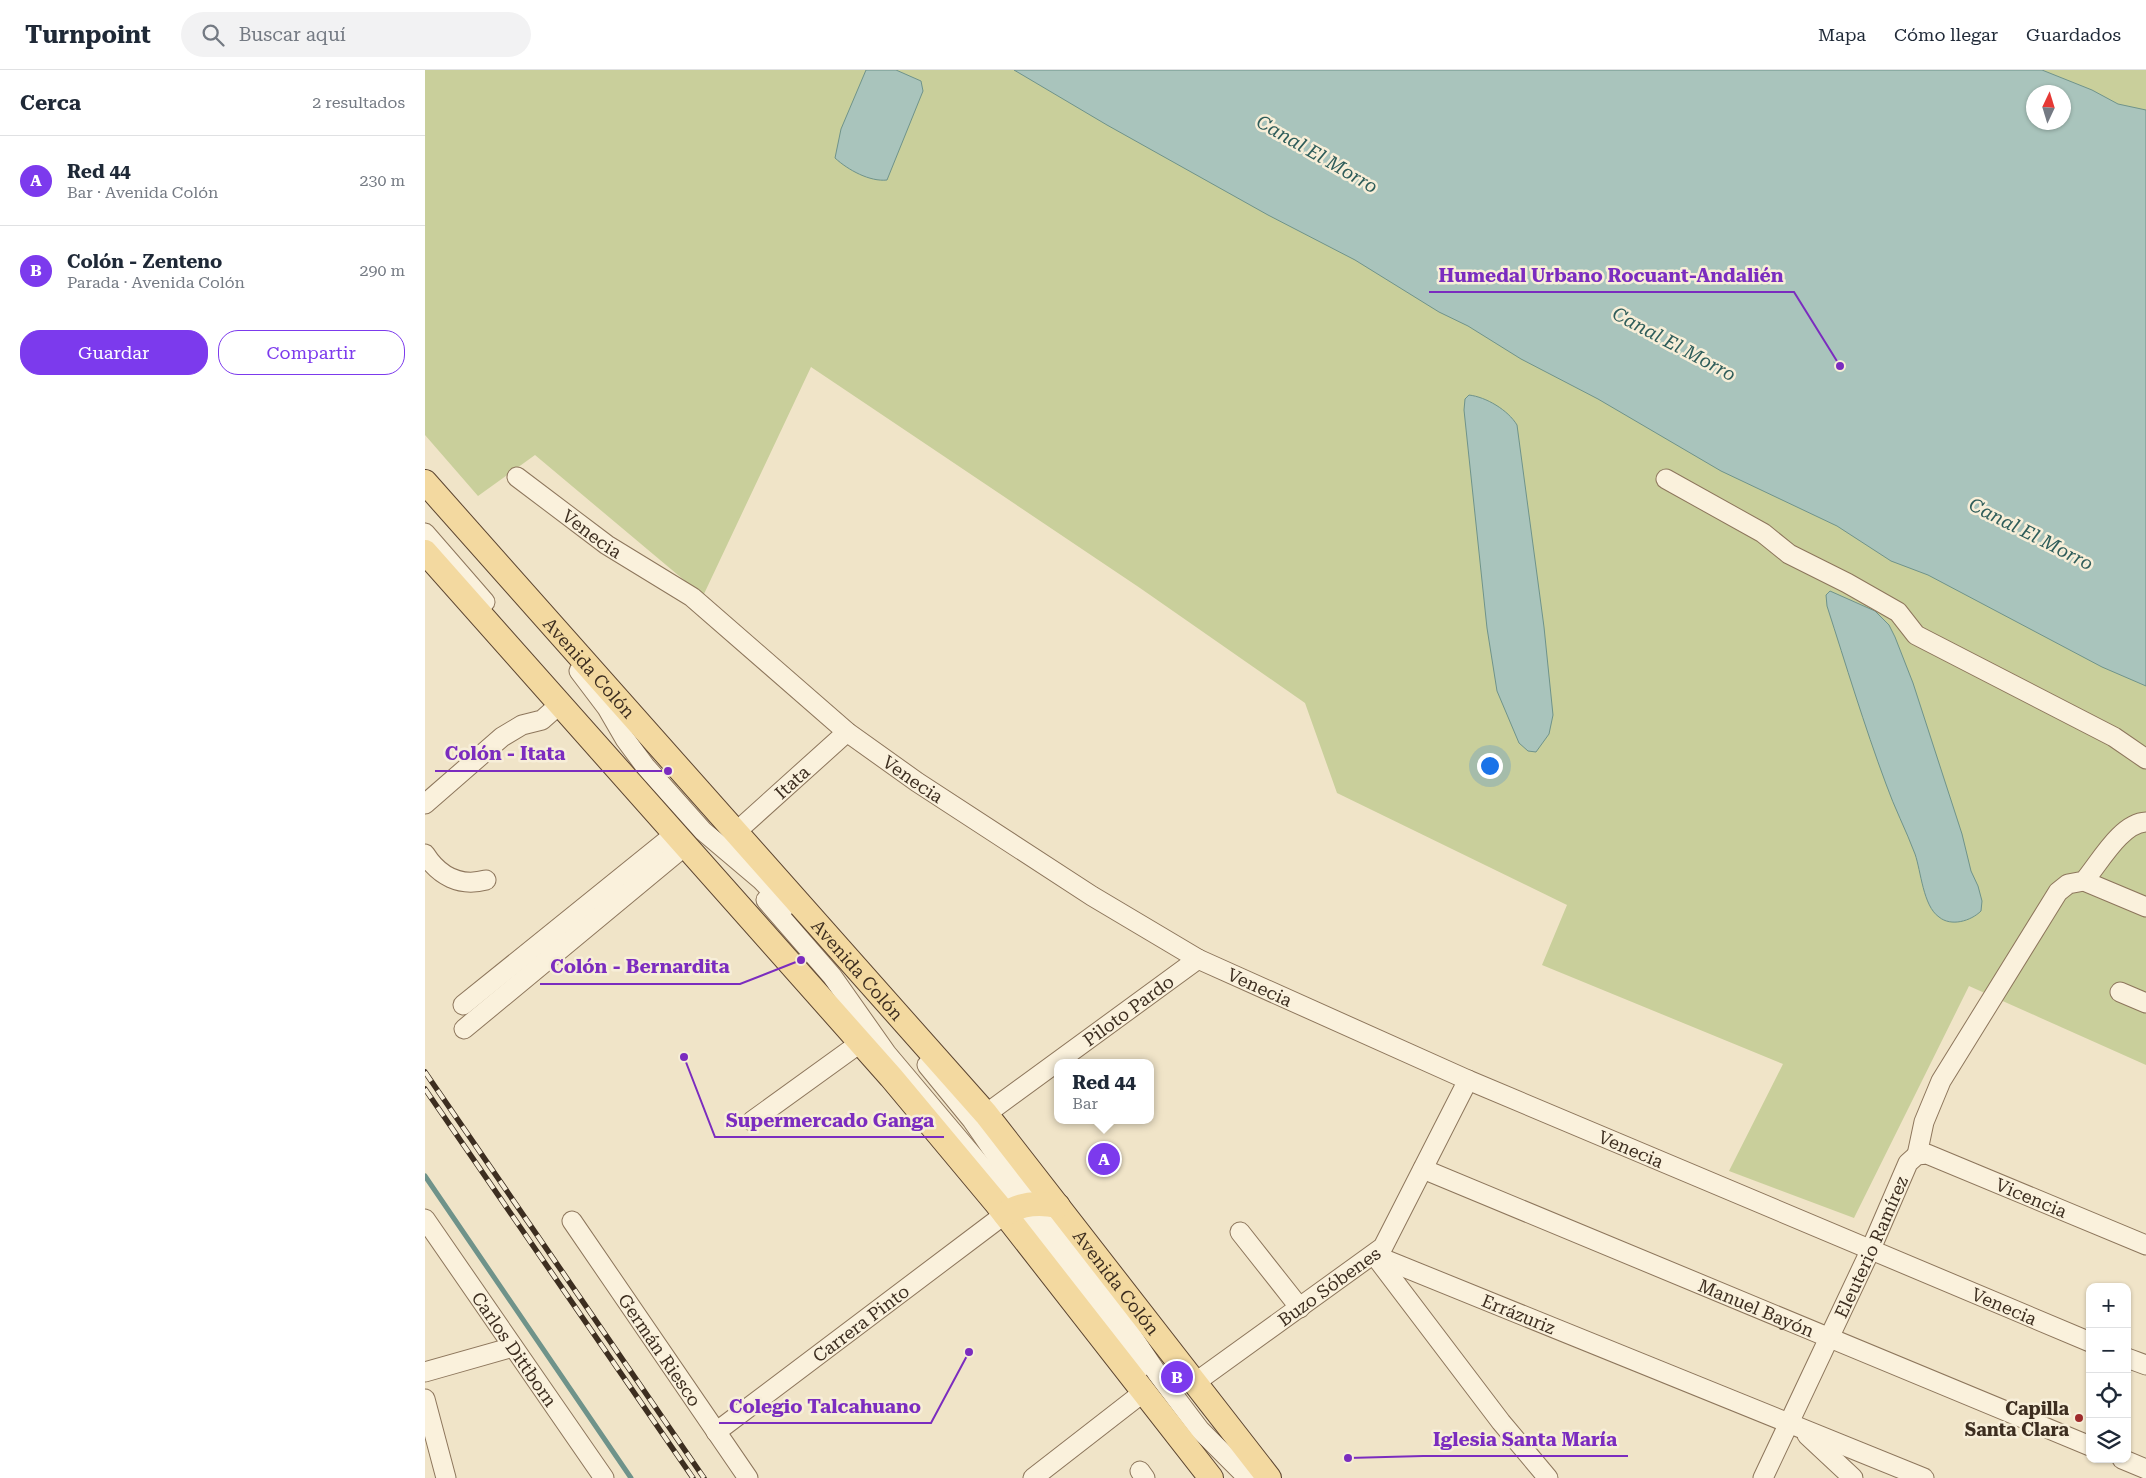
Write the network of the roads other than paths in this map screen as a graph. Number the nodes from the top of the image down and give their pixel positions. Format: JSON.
{"nodes":[{"id":1,"x":517,"y":477,"type":"dead end"},
{"id":2,"x":1666,"y":479,"type":"dead end"},
{"id":3,"x":425,"y":482,"type":"edge"},
{"id":4,"x":425,"y":498,"type":"edge"},
{"id":5,"x":425,"y":533,"type":"edge"},
{"id":6,"x":425,"y":552,"type":"edge"},
{"id":7,"x":560,"y":704,"type":"junction"},
{"id":8,"x":847,"y":732,"type":"junction"},
{"id":9,"x":2146,"y":759,"type":"edge"},
{"id":10,"x":425,"y":804,"type":"edge"},
{"id":11,"x":2146,"y":822,"type":"edge"},
{"id":12,"x":736,"y":832,"type":"junction"},
{"id":13,"x":680,"y":840,"type":"junction"},
{"id":14,"x":425,"y":854,"type":"edge"},
{"id":15,"x":486,"y":880,"type":"dead end"},
{"id":16,"x":2084,"y":881,"type":"junction"},
{"id":17,"x":2146,"y":907,"type":"edge"},
{"id":18,"x":1198,"y":959,"type":"junction"},
{"id":19,"x":2120,"y":992,"type":"dead end"},
{"id":20,"x":2146,"y":1003,"type":"edge"},
{"id":21,"x":463,"y":1005,"type":"dead end"},
{"id":22,"x":464,"y":1029,"type":"dead end"},
{"id":23,"x":860,"y":1043,"type":"junction"},
{"id":24,"x":1061,"y":1059,"type":"edge"},
{"id":25,"x":1054,"y":1064,"type":"edge"},
{"id":26,"x":1467,"y":1080,"type":"junction"},
{"id":27,"x":986,"y":1114,"type":"junction"},
{"id":28,"x":752,"y":1121,"type":"dead end"},
{"id":29,"x":1917,"y":1154,"type":"junction"},
{"id":30,"x":1423,"y":1168,"type":"junction"},
{"id":31,"x":1058,"y":1206,"type":"junction"},
{"id":32,"x":1018,"y":1209,"type":"junction"},
{"id":33,"x":425,"y":1219,"type":"edge"},
{"id":34,"x":572,"y":1221,"type":"dead end"},
{"id":35,"x":1240,"y":1232,"type":"dead end"},
{"id":36,"x":2146,"y":1245,"type":"edge"},
{"id":37,"x":1869,"y":1251,"type":"junction"},
{"id":38,"x":1374,"y":1255,"type":"junction"},
{"id":39,"x":1300,"y":1308,"type":"junction"},
{"id":40,"x":1828,"y":1338,"type":"junction"},
{"id":41,"x":2086,"y":1340,"type":"edge"},
{"id":42,"x":513,"y":1347,"type":"junction"},
{"id":43,"x":2131,"y":1359,"type":"edge"},
{"id":44,"x":2146,"y":1365,"type":"edge"},
{"id":45,"x":425,"y":1372,"type":"edge"},
{"id":46,"x":1196,"y":1382,"type":"junction"},
{"id":47,"x":1145,"y":1391,"type":"junction"},
{"id":48,"x":425,"y":1399,"type":"edge"},
{"id":49,"x":1794,"y":1425,"type":"junction"},
{"id":50,"x":717,"y":1432,"type":"junction"},
{"id":51,"x":2086,"y":1444,"type":"edge"},
{"id":52,"x":2131,"y":1463,"type":"edge"},
{"id":53,"x":2146,"y":1469,"type":"edge"},
{"id":54,"x":446,"y":1478,"type":"edge"},
{"id":55,"x":604,"y":1478,"type":"edge"},
{"id":56,"x":748,"y":1478,"type":"edge"},
{"id":57,"x":1033,"y":1478,"type":"edge"},
{"id":58,"x":1211,"y":1478,"type":"edge"},
{"id":59,"x":1233,"y":1478,"type":"edge"},
{"id":60,"x":1248,"y":1478,"type":"edge"},
{"id":61,"x":1269,"y":1478,"type":"edge"},
{"id":62,"x":1548,"y":1478,"type":"edge"},
{"id":63,"x":1763,"y":1478,"type":"edge"},
{"id":64,"x":1853,"y":1478,"type":"edge"},
{"id":65,"x":1924,"y":1478,"type":"edge"}],
"edges":[{"from":1,"to":8,"type":"street","name":"Venecia"},
{"from":2,"to":9,"type":"street"},
{"from":3,"to":12,"type":"main road","name":"Avenida Colón"},
{"from":4,"to":32,"type":"street"},
{"from":5,"to":32,"type":"street"},
{"from":6,"to":7,"type":"main road"},
{"from":7,"to":10,"type":"street"},
{"from":7,"to":13,"type":"main road"},
{"from":8,"to":12,"type":"street","name":"Itata"},
{"from":8,"to":18,"type":"street","name":"Venecia"},
{"from":11,"to":16,"type":"street"},
{"from":12,"to":27,"type":"main road","name":"Avenida Colón"},
{"from":13,"to":21,"type":"street"},
{"from":13,"to":22,"type":"street"},
{"from":13,"to":23,"type":"main road"},
{"from":14,"to":15,"type":"street"},
{"from":16,"to":17,"type":"street"},
{"from":16,"to":29,"type":"street"},
{"from":18,"to":24,"type":"street","name":"Piloto Pardo"},
{"from":18,"to":26,"type":"street","name":"Venecia"},
{"from":19,"to":20,"type":"street"},
{"from":23,"to":28,"type":"street"},
{"from":23,"to":32,"type":"main road"},
{"from":25,"to":27,"type":"street","name":"Piloto Pardo"},
{"from":26,"to":30,"type":"street","name":"Buzo Sóbenes"},
{"from":26,"to":37,"type":"street","name":"Venecia"},
{"from":27,"to":31,"type":"main road","name":"Avenida Colón"},
{"from":29,"to":36,"type":"street","name":"Vicencia"},
{"from":29,"to":37,"type":"street","name":"Eleuterio Ramírez"},
{"from":30,"to":38,"type":"street","name":"Buzo Sóbenes"},
{"from":30,"to":40,"type":"street","name":"Manuel Bayón"},
{"from":31,"to":32,"type":"main road"},
{"from":31,"to":46,"type":"main road","name":"Avenida Colón"},
{"from":32,"to":47,"type":"main road"},
{"from":32,"to":50,"type":"street","name":"Carrera Pinto"},
{"from":32,"to":59,"type":"street"},
{"from":32,"to":60,"type":"street"},
{"from":33,"to":42,"type":"street","name":"Carlos Dittborn"},
{"from":34,"to":50,"type":"street","name":"Germán Riesco"},
{"from":35,"to":39,"type":"street"},
{"from":37,"to":40,"type":"street","name":"Eleuterio Ramírez"},
{"from":37,"to":41,"type":"street","name":"Venecia"},
{"from":38,"to":39,"type":"street","name":"Buzo Sóbenes"},
{"from":38,"to":49,"type":"street","name":"Errázuriz"},
{"from":38,"to":62,"type":"street"},
{"from":39,"to":46,"type":"street","name":"Buzo Sóbenes"},
{"from":40,"to":49,"type":"street","name":"Eleuterio Ramírez"},
{"from":40,"to":51,"type":"street","name":"Manuel Bayón"},
{"from":42,"to":45,"type":"street"},
{"from":42,"to":55,"type":"street","name":"Carlos Dittborn"},
{"from":43,"to":44,"type":"street"},
{"from":46,"to":61,"type":"main road","name":"Avenida Colón"},
{"from":47,"to":57,"type":"street"},
{"from":47,"to":58,"type":"main road"},
{"from":48,"to":54,"type":"street"},
{"from":49,"to":63,"type":"street","name":"Eleuterio Ramírez"},
{"from":49,"to":64,"type":"street"},
{"from":49,"to":65,"type":"street","name":"Errázuriz"},
{"from":50,"to":56,"type":"street","name":"Germán Riesco"},
{"from":52,"to":53,"type":"street"}]}
